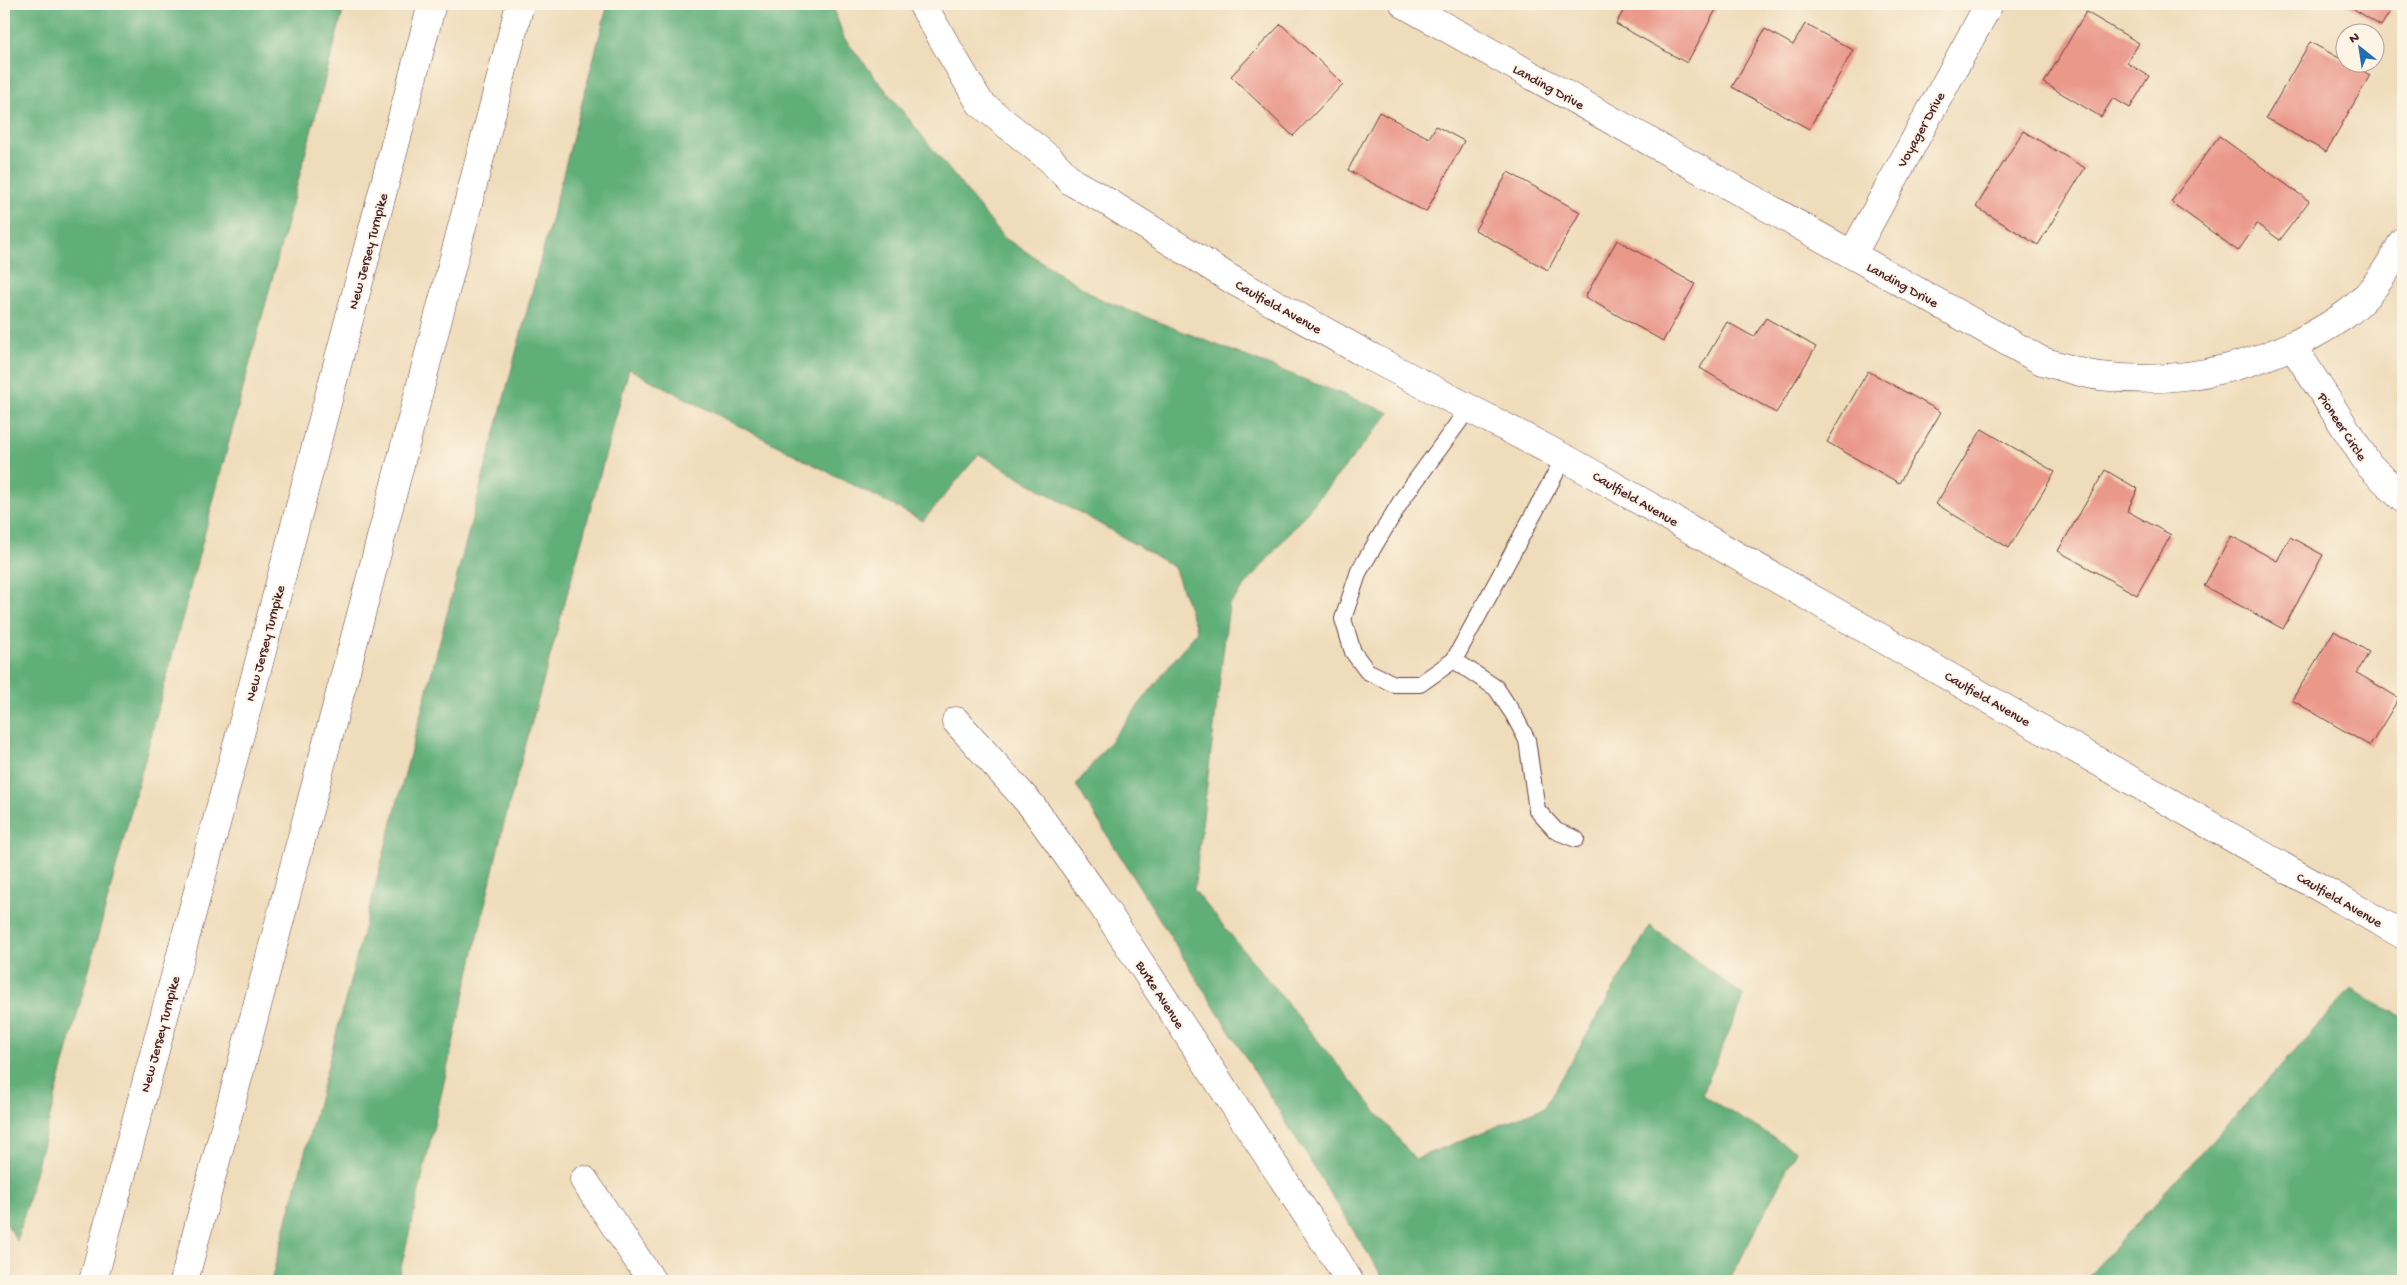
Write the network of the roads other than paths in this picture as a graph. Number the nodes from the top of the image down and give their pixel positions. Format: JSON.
{"nodes":[{"id":1,"x":432,"y":4,"type":"edge"},
{"id":2,"x":520,"y":4,"type":"edge"},
{"id":3,"x":922,"y":4,"type":"edge"},
{"id":4,"x":1404,"y":4,"type":"edge"},
{"id":5,"x":1989,"y":4,"type":"edge"},
{"id":6,"x":2403,"y":241,"type":"edge"},
{"id":7,"x":1852,"y":255,"type":"junction"},
{"id":8,"x":2292,"y":345,"type":"junction"},
{"id":9,"x":1469,"y":408,"type":"junction"},
{"id":10,"x":1564,"y":458,"type":"junction"},
{"id":11,"x":2403,"y":500,"type":"edge"},
{"id":12,"x":1454,"y":660,"type":"junction"},
{"id":13,"x":956,"y":721,"type":"dead end"},
{"id":14,"x":1576,"y":839,"type":"dead end"},
{"id":15,"x":2403,"y":935,"type":"edge"},
{"id":16,"x":584,"y":1180,"type":"dead end"},
{"id":17,"x":93,"y":1281,"type":"edge"},
{"id":18,"x":184,"y":1281,"type":"edge"},
{"id":19,"x":652,"y":1281,"type":"edge"},
{"id":20,"x":1349,"y":1281,"type":"edge"}],
"edges":[{"from":1,"to":17,"type":"main road","name":"New Jersey Turnpike"},
{"from":2,"to":18,"type":"main road"},
{"from":3,"to":9,"type":"main road","name":"Caulfield Avenue"},
{"from":4,"to":7,"type":"main road","name":"Landing Drive"},
{"from":5,"to":7,"type":"main road","name":"Voyager Drive"},
{"from":6,"to":8,"type":"main road","name":"Landing Drive"},
{"from":7,"to":8,"type":"main road","name":"Landing Drive"},
{"from":8,"to":11,"type":"main road","name":"Pioneer Circle"},
{"from":9,"to":10,"type":"main road","name":"Caulfield Avenue"},
{"from":9,"to":12,"type":"lane"},
{"from":10,"to":12,"type":"lane"},
{"from":10,"to":15,"type":"main road","name":"Caulfield Avenue"},
{"from":12,"to":14,"type":"lane"},
{"from":13,"to":20,"type":"main road","name":"Burke Avenue"},
{"from":16,"to":19,"type":"main road"}]}
